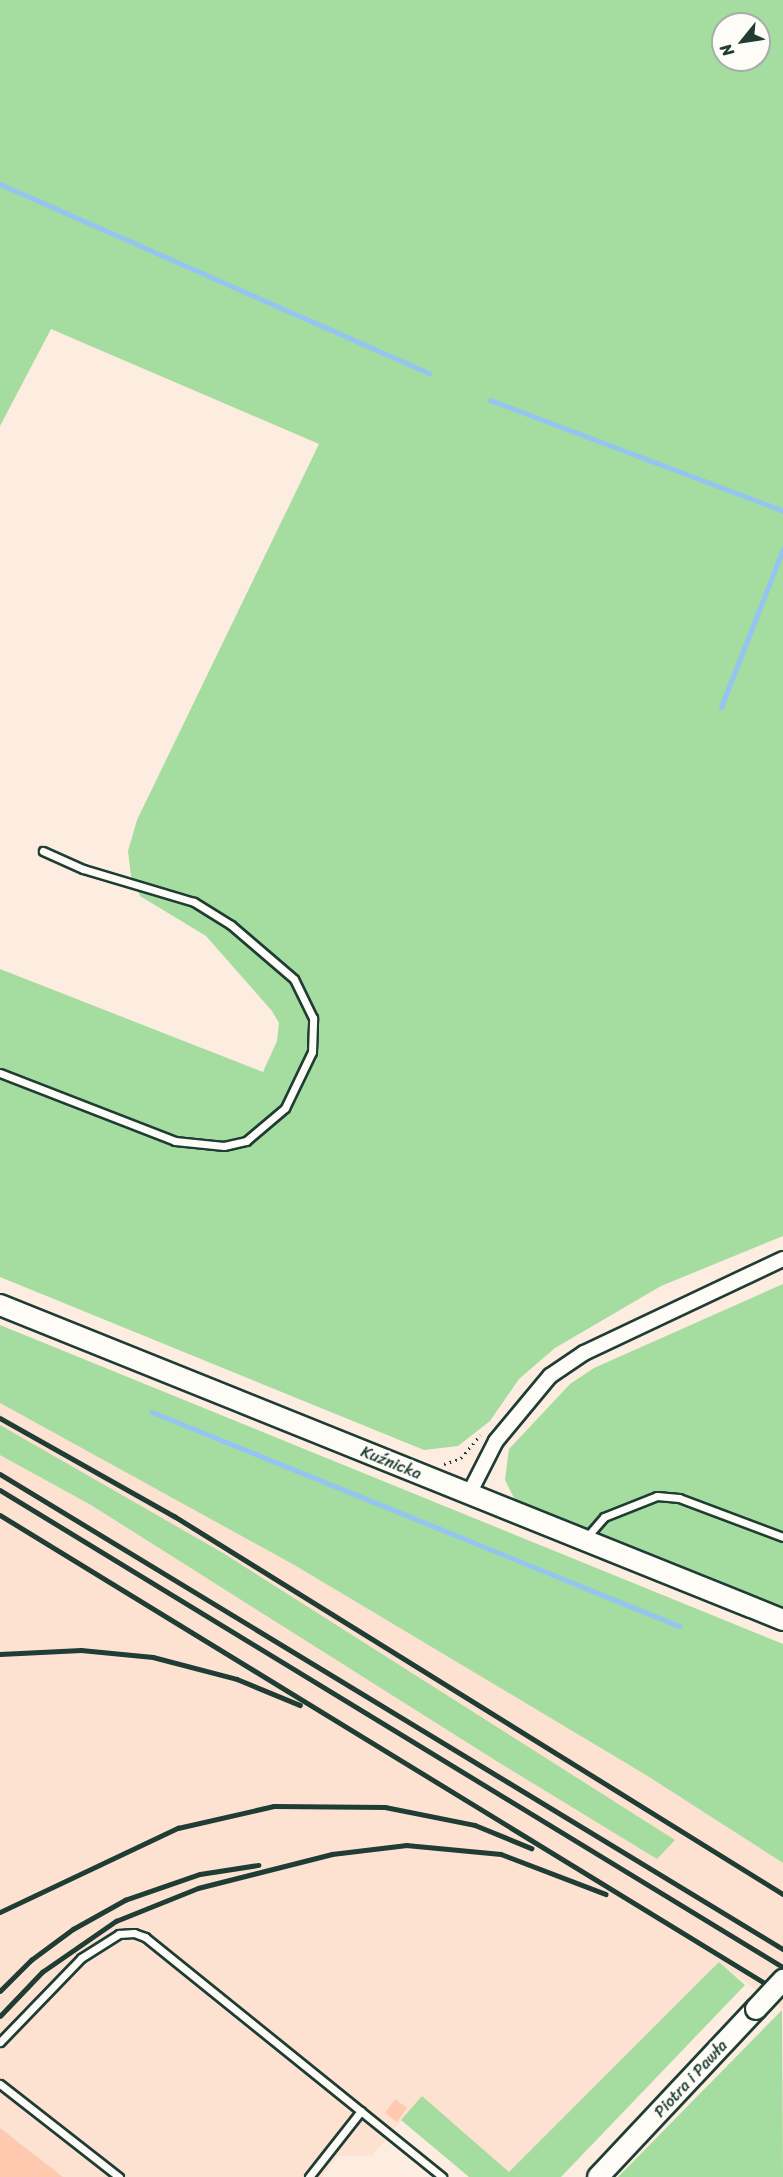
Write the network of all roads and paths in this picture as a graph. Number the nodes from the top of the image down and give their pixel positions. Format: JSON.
{"nodes":[{"id":1,"x":43,"y":851,"type":"dead end"},
{"id":2,"x":0,"y":1073,"type":"edge"},
{"id":3,"x":783,"y":1259,"type":"edge"},
{"id":4,"x":0,"y":1305,"type":"edge"},
{"id":5,"x":496,"y":1441,"type":"junction"},
{"id":6,"x":439,"y":1466,"type":"dead end"},
{"id":7,"x":469,"y":1494,"type":"junction"},
{"id":8,"x":783,"y":1537,"type":"edge"},
{"id":9,"x":584,"y":1541,"type":"junction"},
{"id":10,"x":783,"y":1620,"type":"edge"},
{"id":11,"x":783,"y":1980,"type":"edge"},
{"id":12,"x":0,"y":2042,"type":"edge"},
{"id":13,"x":0,"y":2084,"type":"edge"},
{"id":14,"x":361,"y":2111,"type":"junction"},
{"id":15,"x":119,"y":2177,"type":"edge"},
{"id":16,"x":309,"y":2177,"type":"edge"},
{"id":17,"x":442,"y":2177,"type":"edge"},
{"id":18,"x":598,"y":2177,"type":"edge"}],
"edges":[{"from":1,"to":2,"type":"lane"},
{"from":3,"to":5,"type":"street"},
{"from":4,"to":7,"type":"street","name":"Kuźnicka"},
{"from":5,"to":6,"type":"path"},
{"from":5,"to":7,"type":"street"},
{"from":7,"to":9,"type":"street","name":"Kuźnicka"},
{"from":8,"to":9,"type":"lane"},
{"from":9,"to":10,"type":"street","name":"Kuźnicka"},
{"from":11,"to":18,"type":"street","name":"Piotra i Pawła","bridge":true},
{"from":12,"to":14,"type":"lane"},
{"from":13,"to":15,"type":"lane"},
{"from":14,"to":16,"type":"lane"},
{"from":14,"to":17,"type":"lane"}]}
